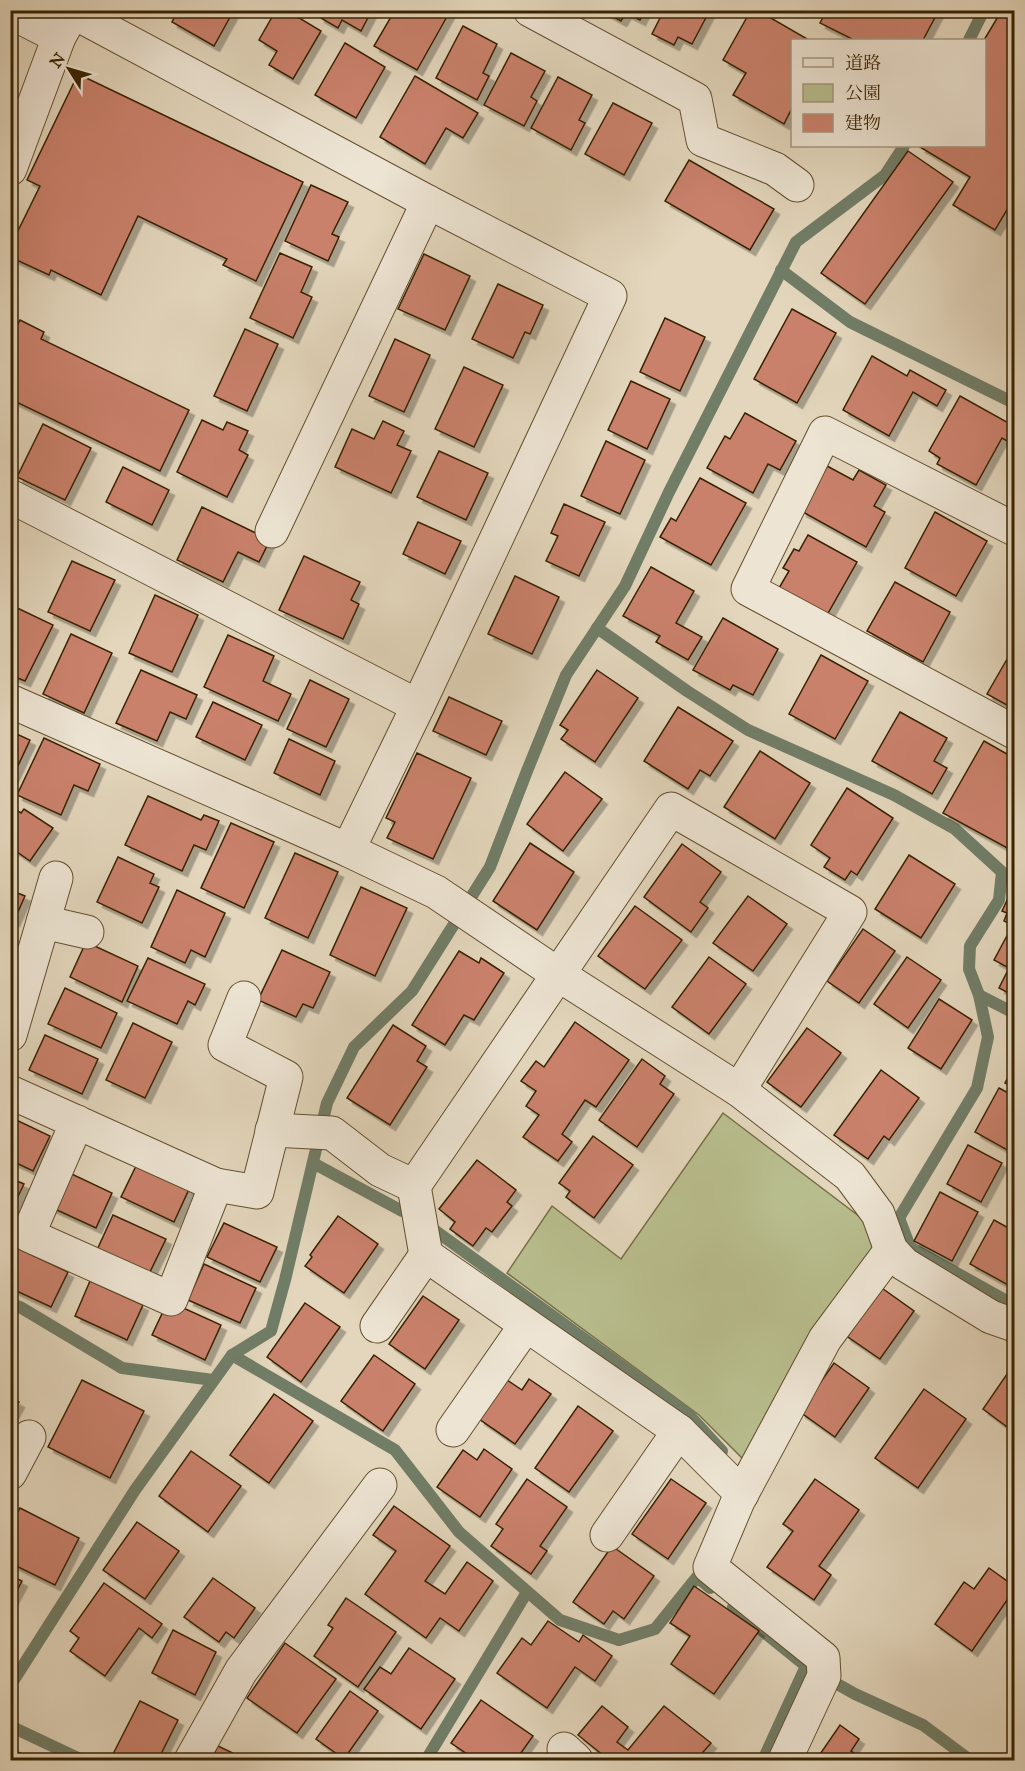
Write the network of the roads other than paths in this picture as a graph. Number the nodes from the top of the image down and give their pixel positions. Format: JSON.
{"nodes":[{"id":1,"x":530,"y":10,"type":"edge"},
{"id":2,"x":10,"y":12,"type":"edge"},
{"id":3,"x":69,"y":20,"type":"edge"},
{"id":4,"x":10,"y":169,"type":"edge"},
{"id":5,"x":797,"y":185,"type":"dead end"},
{"id":6,"x":428,"y":202,"type":"junction"},
{"id":7,"x":10,"y":496,"type":"edge"},
{"id":8,"x":1014,"y":529,"type":"edge"},
{"id":9,"x":272,"y":531,"type":"dead end"},
{"id":10,"x":10,"y":701,"type":"edge"},
{"id":11,"x":418,"y":706,"type":"junction"},
{"id":12,"x":1014,"y":732,"type":"edge"},
{"id":13,"x":348,"y":850,"type":"junction"},
{"id":14,"x":56,"y":878,"type":"dead end"},
{"id":15,"x":43,"y":922,"type":"junction"},
{"id":16,"x":87,"y":932,"type":"dead end"},
{"id":17,"x":559,"y":975,"type":"junction"},
{"id":18,"x":244,"y":998,"type":"dead end"},
{"id":19,"x":10,"y":1035,"type":"edge"},
{"id":20,"x":739,"y":1090,"type":"junction"},
{"id":21,"x":10,"y":1092,"type":"edge"},
{"id":22,"x":77,"y":1122,"type":"junction"},
{"id":23,"x":272,"y":1130,"type":"junction"},
{"id":24,"x":216,"y":1185,"type":"junction"},
{"id":25,"x":414,"y":1186,"type":"junction"},
{"id":26,"x":426,"y":1255,"type":"junction"},
{"id":27,"x":898,"y":1258,"type":"junction"},
{"id":28,"x":526,"y":1325,"type":"junction"},
{"id":29,"x":1014,"y":1325,"type":"edge"},
{"id":30,"x":377,"y":1326,"type":"dead end"},
{"id":31,"x":453,"y":1430,"type":"dead end"},
{"id":32,"x":678,"y":1431,"type":"junction"},
{"id":33,"x":29,"y":1437,"type":"dead end"},
{"id":34,"x":10,"y":1473,"type":"edge"},
{"id":35,"x":380,"y":1485,"type":"dead end"},
{"id":36,"x":742,"y":1494,"type":"junction"},
{"id":37,"x":607,"y":1535,"type":"dead end"},
{"id":38,"x":191,"y":1761,"type":"edge"},
{"id":39,"x":785,"y":1761,"type":"edge"}],
"edges":[{"from":1,"to":5,"type":"street"},
{"from":2,"to":3,"type":"street"},
{"from":3,"to":4,"type":"street"},
{"from":3,"to":6,"type":"street"},
{"from":6,"to":9,"type":"street"},
{"from":6,"to":11,"type":"street"},
{"from":7,"to":11,"type":"street"},
{"from":8,"to":12,"type":"street"},
{"from":10,"to":13,"type":"street"},
{"from":11,"to":13,"type":"street"},
{"from":13,"to":17,"type":"street"},
{"from":14,"to":15,"type":"street"},
{"from":15,"to":16,"type":"street"},
{"from":15,"to":19,"type":"street"},
{"from":17,"to":20,"type":"street"},
{"from":17,"to":20,"type":"street"},
{"from":17,"to":25,"type":"street"},
{"from":18,"to":23,"type":"street"},
{"from":20,"to":27,"type":"street"},
{"from":21,"to":22,"type":"street"},
{"from":22,"to":24,"type":"street"},
{"from":22,"to":24,"type":"street"},
{"from":23,"to":24,"type":"street"},
{"from":23,"to":25,"type":"street"},
{"from":25,"to":26,"type":"street"},
{"from":26,"to":28,"type":"street"},
{"from":26,"to":30,"type":"street"},
{"from":27,"to":29,"type":"street"},
{"from":27,"to":36,"type":"street"},
{"from":28,"to":31,"type":"street"},
{"from":28,"to":32,"type":"street"},
{"from":32,"to":36,"type":"street"},
{"from":32,"to":37,"type":"street"},
{"from":33,"to":34,"type":"street"},
{"from":35,"to":38,"type":"street"},
{"from":36,"to":39,"type":"street"}]}
